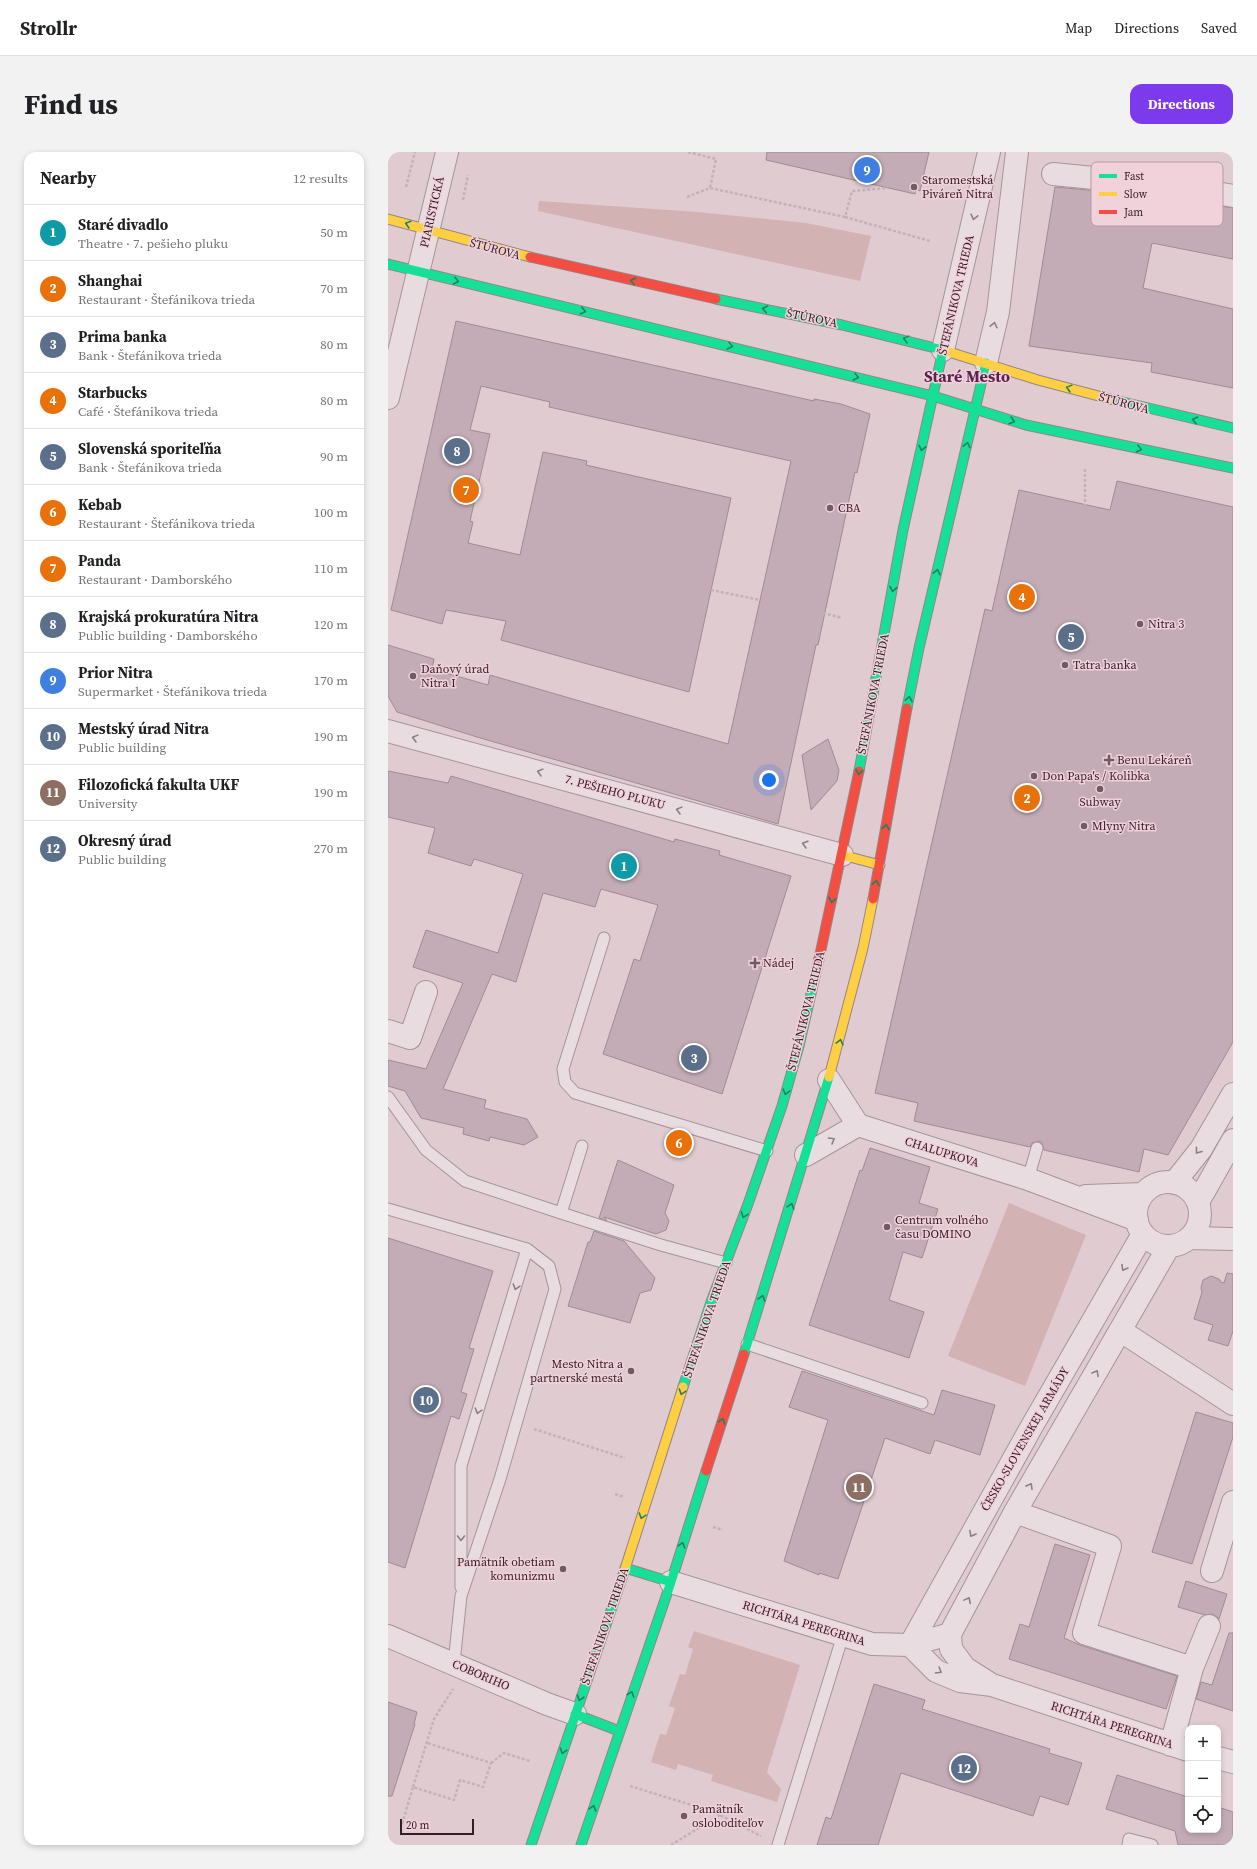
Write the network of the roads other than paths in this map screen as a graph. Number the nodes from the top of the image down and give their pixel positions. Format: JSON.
{"nodes":[{"id":1,"x":447,"y":152,"type":"edge"},
{"id":2,"x":990,"y":152,"type":"edge"},
{"id":3,"x":1017,"y":152,"type":"edge"},
{"id":4,"x":1053,"y":174,"type":"dead end"},
{"id":5,"x":1091,"y":178,"type":"edge"},
{"id":6,"x":1223,"y":194,"type":"edge"},
{"id":7,"x":1233,"y":196,"type":"edge"},
{"id":8,"x":388,"y":219,"type":"edge"},
{"id":9,"x":428,"y":230,"type":"junction"},
{"id":10,"x":388,"y":264,"type":"edge"},
{"id":11,"x":418,"y":272,"type":"junction"},
{"id":12,"x":944,"y":350,"type":"junction"},
{"id":13,"x":986,"y":363,"type":"junction"},
{"id":14,"x":933,"y":396,"type":"junction"},
{"id":15,"x":388,"y":398,"type":"edge"},
{"id":16,"x":975,"y":409,"type":"junction"},
{"id":17,"x":1233,"y":428,"type":"edge"},
{"id":18,"x":1233,"y":468,"type":"edge"},
{"id":19,"x":388,"y":731,"type":"edge"},
{"id":20,"x":842,"y":855,"type":"junction"},
{"id":21,"x":880,"y":865,"type":"junction"},
{"id":22,"x":604,"y":938,"type":"dead end"},
{"id":23,"x":426,"y":992,"type":"dead end"},
{"id":24,"x":388,"y":1032,"type":"edge"},
{"id":25,"x":829,"y":1080,"type":"junction"},
{"id":26,"x":1233,"y":1094,"type":"edge"},
{"id":27,"x":388,"y":1097,"type":"edge"},
{"id":28,"x":858,"y":1125,"type":"junction"},
{"id":29,"x":1233,"y":1140,"type":"edge"},
{"id":30,"x":582,"y":1146,"type":"dead end"},
{"id":31,"x":1037,"y":1148,"type":"dead end"},
{"id":32,"x":767,"y":1151,"type":"junction"},
{"id":33,"x":806,"y":1155,"type":"junction"},
{"id":34,"x":1028,"y":1178,"type":"junction"},
{"id":35,"x":1174,"y":1183,"type":"junction"},
{"id":36,"x":1143,"y":1194,"type":"junction"},
{"id":37,"x":1077,"y":1197,"type":"junction"},
{"id":38,"x":388,"y":1209,"type":"edge"},
{"id":39,"x":1198,"y":1210,"type":"junction"},
{"id":40,"x":561,"y":1213,"type":"junction"},
{"id":41,"x":1140,"y":1227,"type":"junction"},
{"id":42,"x":1189,"y":1238,"type":"junction"},
{"id":43,"x":1233,"y":1239,"type":"edge"},
{"id":44,"x":1169,"y":1246,"type":"junction"},
{"id":45,"x":527,"y":1249,"type":"junction"},
{"id":46,"x":726,"y":1263,"type":"junction"},
{"id":47,"x":1121,"y":1331,"type":"junction"},
{"id":48,"x":747,"y":1344,"type":"junction"},
{"id":49,"x":922,"y":1403,"type":"dead end"},
{"id":50,"x":1233,"y":1404,"type":"edge"},
{"id":51,"x":1233,"y":1502,"type":"edge"},
{"id":52,"x":1015,"y":1512,"type":"junction"},
{"id":53,"x":625,"y":1568,"type":"junction"},
{"id":54,"x":1212,"y":1571,"type":"dead end"},
{"id":55,"x":670,"y":1582,"type":"junction"},
{"id":56,"x":461,"y":1596,"type":"junction"},
{"id":57,"x":1209,"y":1626,"type":"dead end"},
{"id":58,"x":950,"y":1634,"type":"junction"},
{"id":59,"x":843,"y":1635,"type":"junction"},
{"id":60,"x":388,"y":1636,"type":"edge"},
{"id":61,"x":910,"y":1645,"type":"junction"},
{"id":62,"x":454,"y":1663,"type":"junction"},
{"id":63,"x":1192,"y":1668,"type":"junction"},
{"id":64,"x":992,"y":1685,"type":"junction"},
{"id":65,"x":575,"y":1714,"type":"junction"},
{"id":66,"x":619,"y":1731,"type":"junction"},
{"id":67,"x":1180,"y":1747,"type":"edge"},
{"id":68,"x":1221,"y":1759,"type":"edge"},
{"id":69,"x":1233,"y":1762,"type":"edge"},
{"id":70,"x":531,"y":1845,"type":"edge"},
{"id":71,"x":581,"y":1845,"type":"edge"},
{"id":72,"x":778,"y":1845,"type":"edge"},
{"id":73,"x":1128,"y":1845,"type":"edge"},
{"id":74,"x":1152,"y":1845,"type":"edge"}],
"edges":[{"from":1,"to":9,"type":"street","name":"PIARISTICKÁ"},
{"from":2,"to":12,"type":"street","name":"ŠTEFÁNIKOVA TRIEDA","one_way":true},
{"from":13,"to":3,"type":"street","one_way":true},
{"from":4,"to":5,"type":"street"},
{"from":6,"to":7,"type":"street"},
{"from":9,"to":8,"type":"main road","name":"ŠTÚROVA","one_way":true},
{"from":9,"to":11,"type":"street","name":"PIARISTICKÁ"},
{"from":12,"to":9,"type":"main road","name":"ŠTÚROVA","one_way":true},
{"from":10,"to":11,"type":"main road"},
{"from":11,"to":14,"type":"main road","one_way":true},
{"from":11,"to":15,"type":"street","name":"PIARISTICKÁ"},
{"from":12,"to":13,"type":"main road","name":"ŠTÚROVA"},
{"from":12,"to":14,"type":"main road","name":"ŠTEFÁNIKOVA TRIEDA"},
{"from":13,"to":16,"type":"main road"},
{"from":17,"to":13,"type":"main road","name":"ŠTÚROVA","one_way":true},
{"from":14,"to":16,"type":"main road"},
{"from":14,"to":20,"type":"main road","name":"ŠTEFÁNIKOVA TRIEDA","one_way":true},
{"from":16,"to":18,"type":"main road","one_way":true},
{"from":21,"to":16,"type":"main road","one_way":true},
{"from":20,"to":19,"type":"street","name":"7. PEŠIEHO PLUKU","one_way":true},
{"from":20,"to":21,"type":"main road"},
{"from":20,"to":32,"type":"main road","name":"ŠTEFÁNIKOVA TRIEDA","one_way":true},
{"from":25,"to":21,"type":"main road","one_way":true},
{"from":22,"to":32,"type":"lane"},
{"from":23,"to":24,"type":"street"},
{"from":25,"to":28,"type":"street"},
{"from":25,"to":33,"type":"main road"},
{"from":26,"to":35,"type":"street","one_way":true},
{"from":27,"to":40,"type":"lane"},
{"from":33,"to":28,"type":"street","one_way":true},
{"from":28,"to":34,"type":"street","name":"CHALUPKOVA"},
{"from":29,"to":39,"type":"street"},
{"from":30,"to":40,"type":"lane"},
{"from":31,"to":34,"type":"lane"},
{"from":32,"to":46,"type":"main road","name":"ŠTEFÁNIKOVA TRIEDA","one_way":true},
{"from":48,"to":33,"type":"main road","one_way":true},
{"from":34,"to":37,"type":"street","name":"CHALUPKOVA"},
{"from":35,"to":36,"type":"street"},
{"from":35,"to":39,"type":"street"},
{"from":36,"to":37,"type":"street","name":"CHALUPKOVA"},
{"from":36,"to":41,"type":"street"},
{"from":37,"to":41,"type":"street","name":"CHALUPKOVA"},
{"from":38,"to":45,"type":"lane"},
{"from":39,"to":42,"type":"street"},
{"from":39,"to":43,"type":"street"},
{"from":40,"to":46,"type":"lane"},
{"from":41,"to":44,"type":"street"},
{"from":41,"to":61,"type":"street","name":"ČESKO-SLOVENSKEJ ARMÁDY","one_way":true},
{"from":42,"to":43,"type":"street"},
{"from":42,"to":44,"type":"street"},
{"from":44,"to":47,"type":"street"},
{"from":45,"to":56,"type":"lane","one_way":true},
{"from":45,"to":56,"type":"lane"},
{"from":46,"to":53,"type":"main road","name":"ŠTEFÁNIKOVA TRIEDA","one_way":true},
{"from":47,"to":50,"type":"street"},
{"from":52,"to":47,"type":"street","one_way":true},
{"from":48,"to":49,"type":"lane"},
{"from":55,"to":48,"type":"main road","one_way":true},
{"from":51,"to":54,"type":"street"},
{"from":58,"to":52,"type":"street","one_way":true},
{"from":52,"to":63,"type":"street"},
{"from":53,"to":55,"type":"main road"},
{"from":53,"to":65,"type":"main road","name":"ŠTEFÁNIKOVA TRIEDA","one_way":true},
{"from":55,"to":59,"type":"street","name":"RICHTÁRA PEREGRINA"},
{"from":66,"to":55,"type":"main road","one_way":true},
{"from":56,"to":62,"type":"lane"},
{"from":57,"to":63,"type":"street"},
{"from":58,"to":61,"type":"street","name":"RICHTÁRA PEREGRINA"},
{"from":58,"to":64,"type":"street","name":"RICHTÁRA PEREGRINA"},
{"from":59,"to":61,"type":"street","name":"RICHTÁRA PEREGRINA"},
{"from":59,"to":72,"type":"lane"},
{"from":60,"to":62,"type":"street","name":"COBORIHO"},
{"from":61,"to":64,"type":"street","one_way":true},
{"from":62,"to":65,"type":"street","name":"COBORIHO"},
{"from":63,"to":67,"type":"street"},
{"from":64,"to":67,"type":"street","name":"RICHTÁRA PEREGRINA"},
{"from":65,"to":66,"type":"main road"},
{"from":65,"to":70,"type":"main road","name":"ŠTEFÁNIKOVA TRIEDA","one_way":true},
{"from":71,"to":66,"type":"main road","one_way":true},
{"from":68,"to":69,"type":"street"},
{"from":73,"to":74,"type":"lane"}]}
